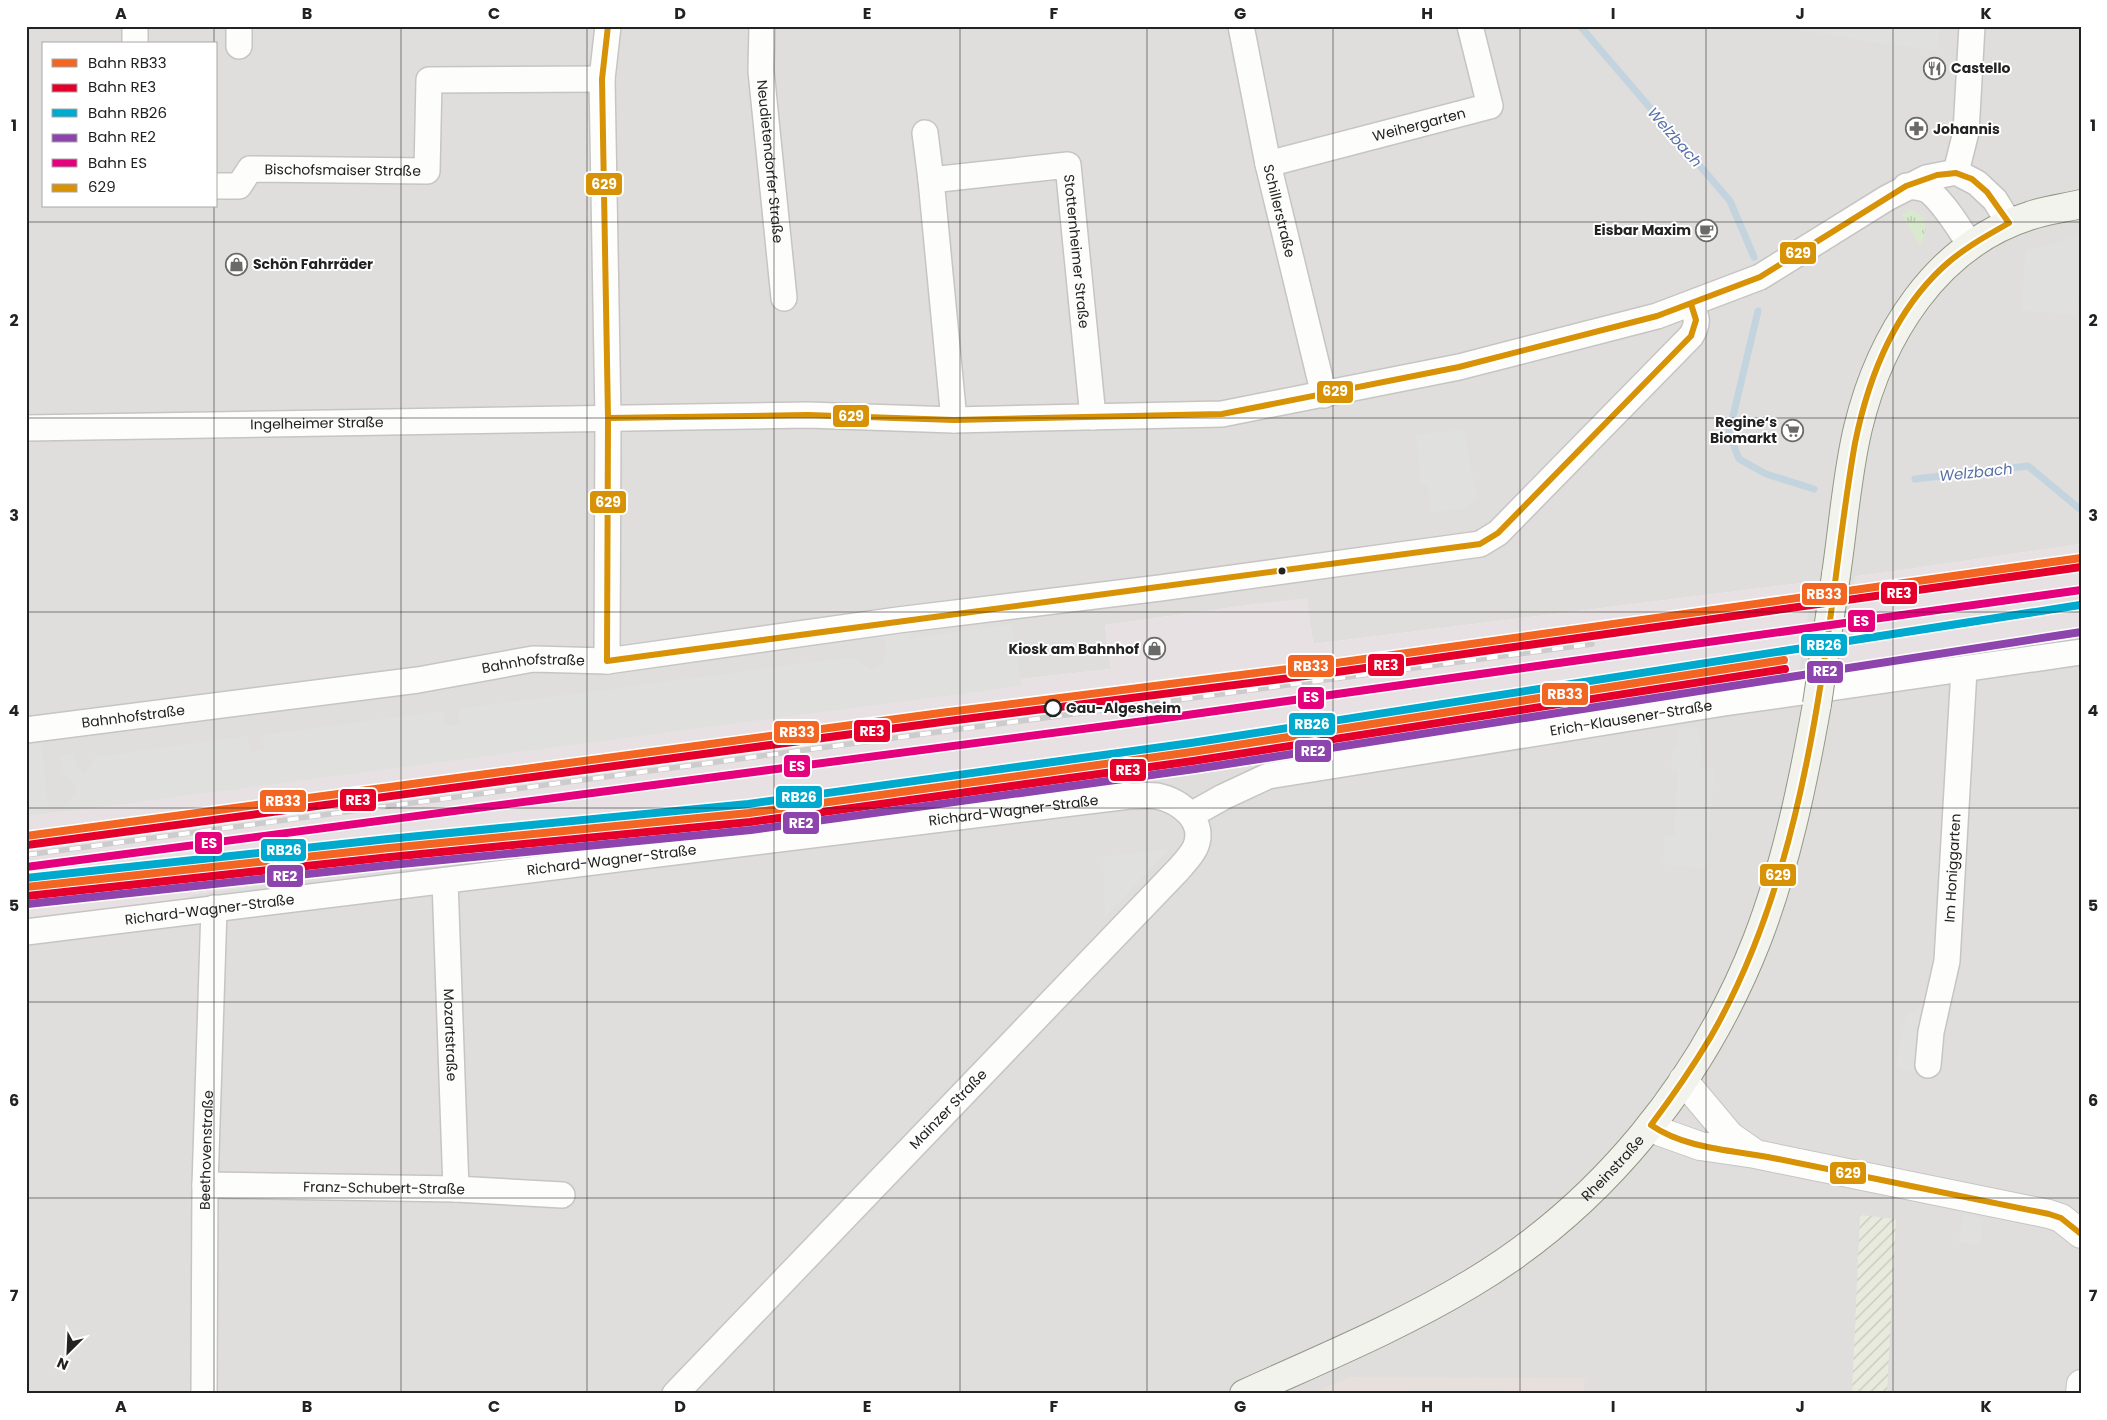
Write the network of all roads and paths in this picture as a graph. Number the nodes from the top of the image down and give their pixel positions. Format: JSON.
{"nodes":[{"id":1,"x":135,"y":26,"type":"edge"},
{"id":2,"x":608,"y":26,"type":"edge"},
{"id":3,"x":762,"y":26,"type":"edge"},
{"id":4,"x":1240,"y":26,"type":"edge"},
{"id":5,"x":1470,"y":26,"type":"edge"},
{"id":6,"x":1972,"y":26,"type":"edge"},
{"id":7,"x":135,"y":42,"type":"edge"},
{"id":8,"x":602,"y":78,"type":"junction"},
{"id":9,"x":925,"y":133,"type":"dead end"},
{"id":10,"x":1268,"y":164,"type":"junction"},
{"id":11,"x":1956,"y":172,"type":"junction"},
{"id":12,"x":931,"y":180,"type":"junction"},
{"id":13,"x":218,"y":186,"type":"edge"},
{"id":14,"x":1906,"y":186,"type":"junction"},
{"id":15,"x":2081,"y":204,"type":"edge"},
{"id":16,"x":2009,"y":223,"type":"junction"},
{"id":17,"x":1970,"y":246,"type":"junction"},
{"id":18,"x":784,"y":298,"type":"dead end"},
{"id":19,"x":1691,"y":304,"type":"junction"},
{"id":20,"x":1324,"y":395,"type":"junction"},
{"id":21,"x":1093,"y":417,"type":"junction"},
{"id":22,"x":608,"y":418,"type":"junction"},
{"id":23,"x":954,"y":420,"type":"junction"},
{"id":24,"x":26,"y":428,"type":"edge"},
{"id":25,"x":2081,"y":652,"type":"edge"},
{"id":26,"x":606,"y":661,"type":"junction"},
{"id":27,"x":1964,"y":670,"type":"junction"},
{"id":28,"x":26,"y":730,"type":"edge"},
{"id":29,"x":1191,"y":816,"type":"junction"},
{"id":30,"x":445,"y":881,"type":"junction"},
{"id":31,"x":214,"y":908,"type":"junction"},
{"id":32,"x":26,"y":932,"type":"edge"},
{"id":33,"x":1928,"y":1065,"type":"dead end"},
{"id":34,"x":1683,"y":1080,"type":"junction"},
{"id":35,"x":1651,"y":1125,"type":"junction"},
{"id":36,"x":1756,"y":1154,"type":"junction"},
{"id":37,"x":205,"y":1185,"type":"junction"},
{"id":38,"x":456,"y":1189,"type":"junction"},
{"id":39,"x":562,"y":1194,"type":"dead end"},
{"id":40,"x":2079,"y":1228,"type":"edge"},
{"id":41,"x":2081,"y":1384,"type":"edge"},
{"id":42,"x":204,"y":1394,"type":"edge"},
{"id":43,"x":675,"y":1394,"type":"edge"},
{"id":44,"x":1244,"y":1394,"type":"edge"},
{"id":45,"x":2080,"y":1394,"type":"edge"}],
"edges":[{"from":1,"to":7,"type":"street"},
{"from":2,"to":8,"type":"street"},
{"from":3,"to":18,"type":"street","name":"Neudietendorfer Straße"},
{"from":4,"to":10,"type":"street","name":"Schillerstraße"},
{"from":5,"to":10,"type":"street","name":"Weihergarten"},
{"from":6,"to":11,"type":"street"},
{"from":8,"to":13,"type":"street","name":"Bischofsmaiser Straße"},
{"from":8,"to":22,"type":"street"},
{"from":9,"to":12,"type":"street"},
{"from":10,"to":20,"type":"street","name":"Schillerstraße"},
{"from":11,"to":14,"type":"street"},
{"from":11,"to":16,"type":"street"},
{"from":12,"to":21,"type":"street","name":"Stotternheimer Straße"},
{"from":12,"to":23,"type":"street"},
{"from":14,"to":17,"type":"street"},
{"from":14,"to":19,"type":"street"},
{"from":15,"to":16,"type":"main road","name":"Rheinstraße"},
{"from":16,"to":17,"type":"main road","name":"Rheinstraße"},
{"from":17,"to":34,"type":"main road","name":"Rheinstraße","bridge":true},
{"from":19,"to":20,"type":"street","name":"Ingelheimer Straße"},
{"from":19,"to":26,"type":"street","name":"Bahnhofstraße"},
{"from":20,"to":21,"type":"street","name":"Ingelheimer Straße"},
{"from":21,"to":23,"type":"street","name":"Ingelheimer Straße"},
{"from":22,"to":23,"type":"street","name":"Ingelheimer Straße"},
{"from":22,"to":24,"type":"street","name":"Ingelheimer Straße"},
{"from":22,"to":26,"type":"street"},
{"from":25,"to":27,"type":"street","name":"Erich-Klausener-Straße"},
{"from":26,"to":28,"type":"street","name":"Bahnhofstraße"},
{"from":27,"to":29,"type":"street","name":"Erich-Klausener-Straße"},
{"from":27,"to":33,"type":"street","name":"Im Honiggarten"},
{"from":29,"to":30,"type":"street","name":"Richard-Wagner-Straße"},
{"from":29,"to":43,"type":"street","name":"Mainzer Straße"},
{"from":30,"to":31,"type":"street","name":"Richard-Wagner-Straße"},
{"from":30,"to":38,"type":"street","name":"Mozartstraße"},
{"from":31,"to":32,"type":"street","name":"Richard-Wagner-Straße"},
{"from":31,"to":37,"type":"street","name":"Beethovenstraße"},
{"from":34,"to":35,"type":"main road","name":"Rheinstraße"},
{"from":34,"to":36,"type":"street"},
{"from":35,"to":36,"type":"street"},
{"from":35,"to":44,"type":"main road","name":"Rheinstraße"},
{"from":36,"to":40,"type":"street"},
{"from":37,"to":38,"type":"street","name":"Franz-Schubert-Straße"},
{"from":37,"to":42,"type":"street","name":"Beethovenstraße"},
{"from":38,"to":39,"type":"street","name":"Franz-Schubert-Straße"},
{"from":41,"to":45,"type":"street"}]}
